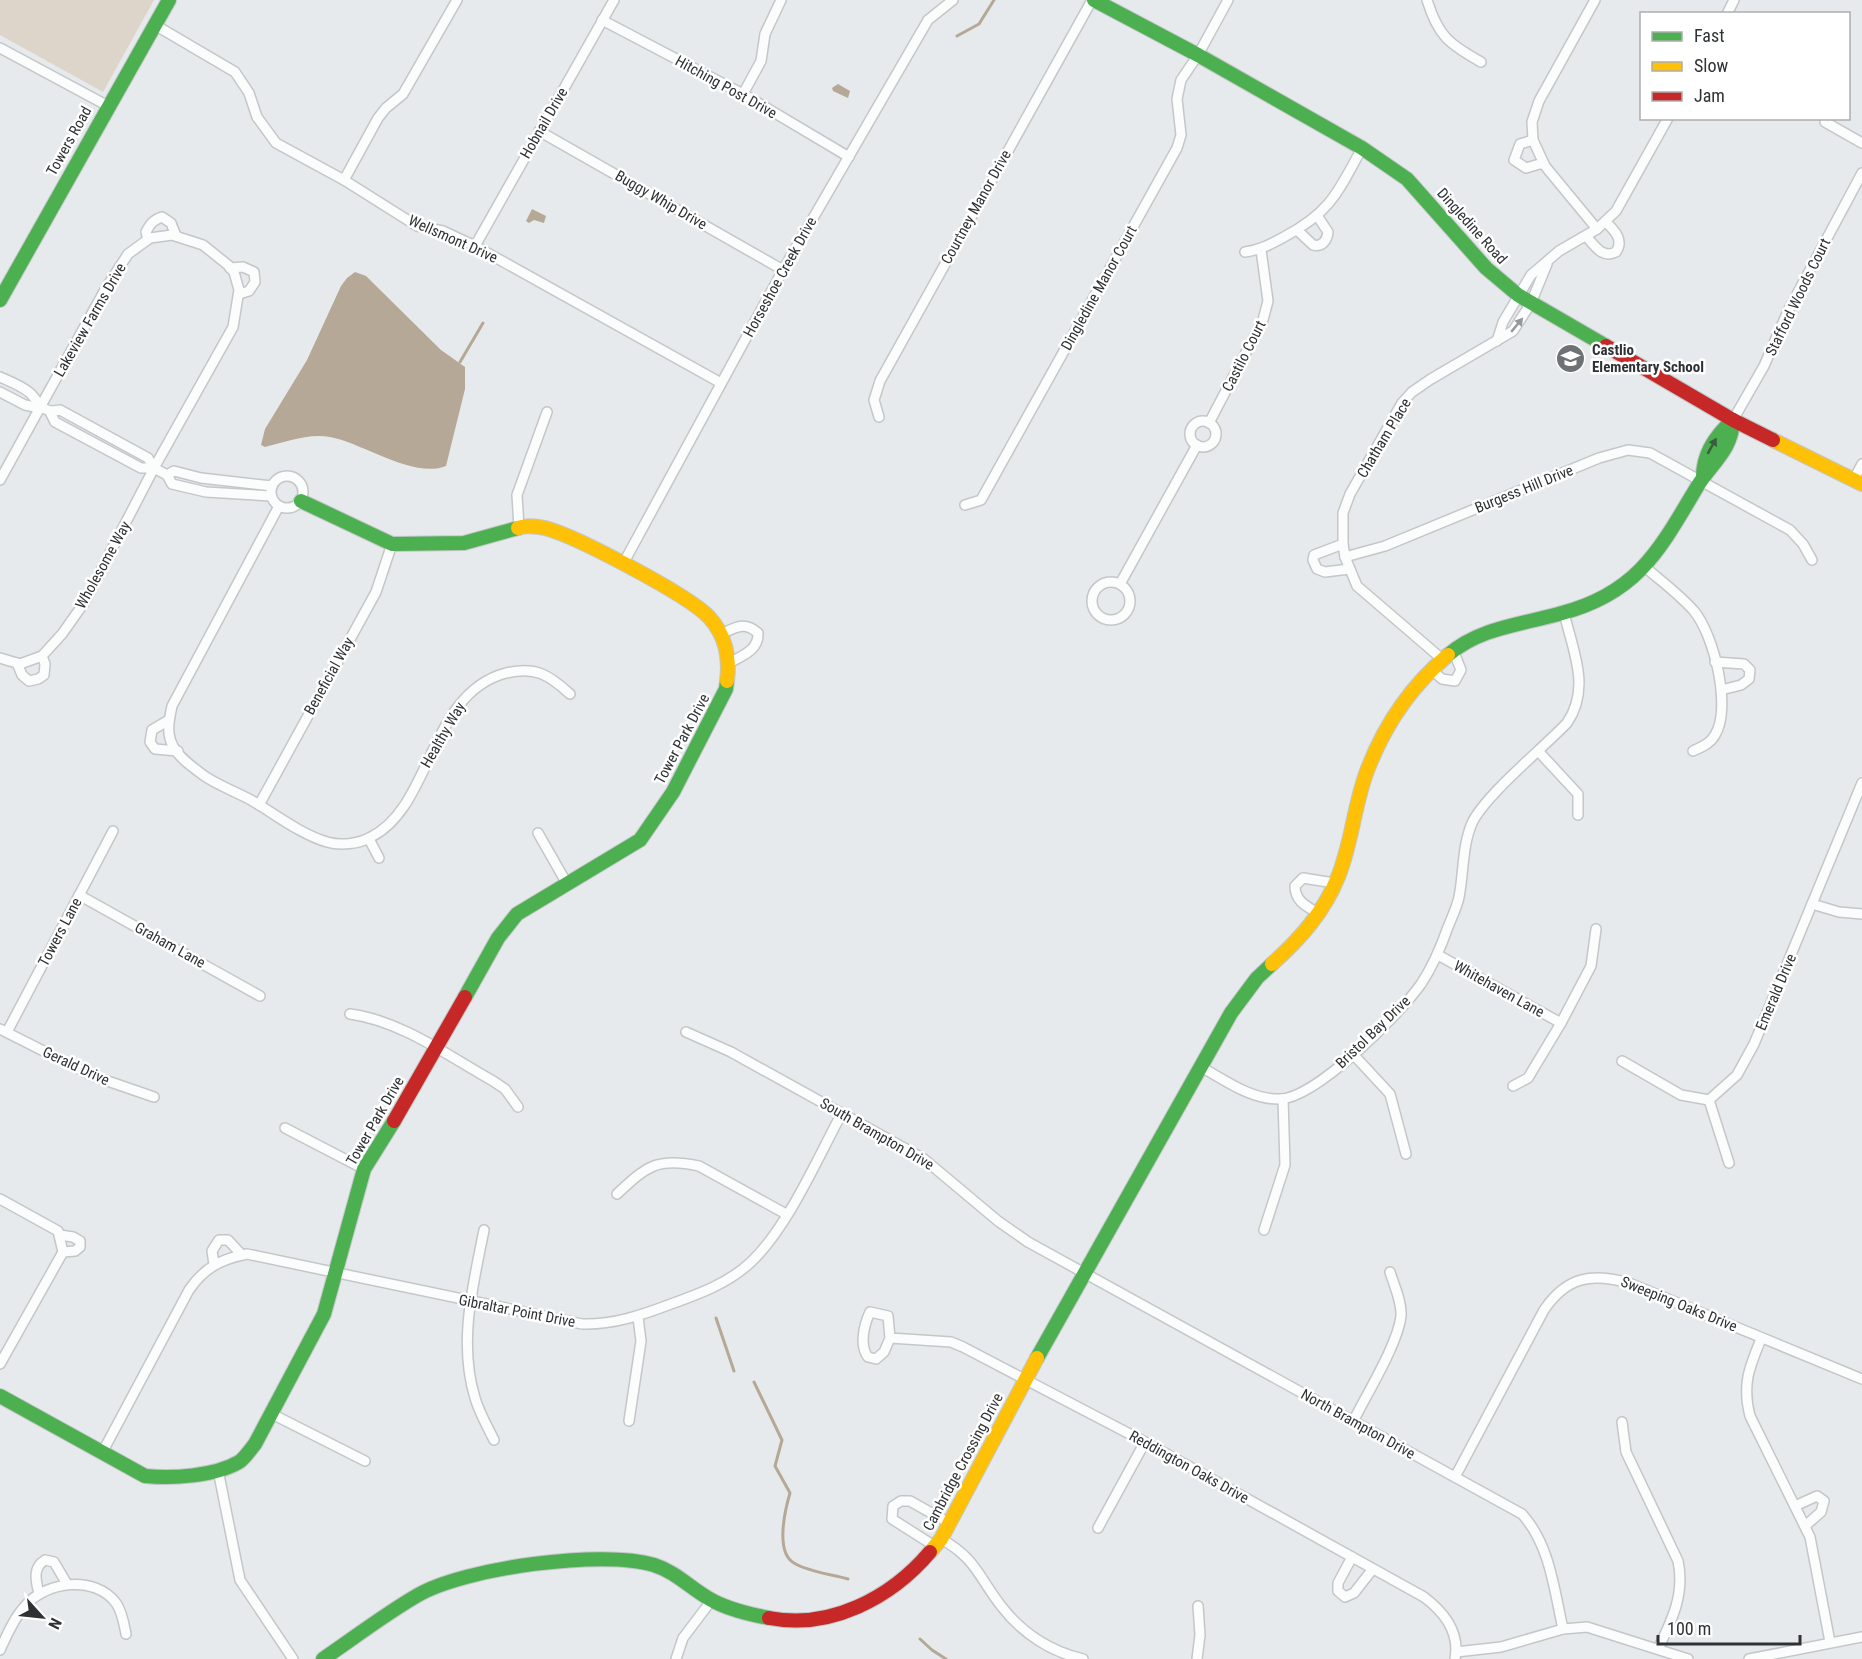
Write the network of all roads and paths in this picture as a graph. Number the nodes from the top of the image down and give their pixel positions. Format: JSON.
{"nodes":[{"id":1,"x":169,"y":0,"type":"edge"},
{"id":2,"x":457,"y":0,"type":"edge"},
{"id":3,"x":614,"y":0,"type":"edge"},
{"id":4,"x":781,"y":0,"type":"edge"},
{"id":5,"x":952,"y":0,"type":"edge"},
{"id":6,"x":1093,"y":0,"type":"edge"},
{"id":7,"x":1228,"y":0,"type":"edge"},
{"id":8,"x":1427,"y":0,"type":"edge"},
{"id":9,"x":1595,"y":0,"type":"edge"},
{"id":10,"x":602,"y":20,"type":"junction"},
{"id":11,"x":155,"y":25,"type":"junction"},
{"id":12,"x":0,"y":48,"type":"edge"},
{"id":13,"x":1198,"y":55,"type":"junction"},
{"id":14,"x":1481,"y":62,"type":"dead end"},
{"id":15,"x":743,"y":94,"type":"junction"},
{"id":16,"x":108,"y":106,"type":"junction"},
{"id":17,"x":1667,"y":120,"type":"edge"},
{"id":18,"x":1825,"y":122,"type":"dead end"},
{"id":19,"x":539,"y":131,"type":"junction"},
{"id":20,"x":1533,"y":140,"type":"junction"},
{"id":21,"x":1862,"y":143,"type":"edge"},
{"id":22,"x":1362,"y":148,"type":"junction"},
{"id":23,"x":849,"y":157,"type":"junction"},
{"id":24,"x":1543,"y":163,"type":"junction"},
{"id":25,"x":1862,"y":173,"type":"edge"},
{"id":26,"x":344,"y":180,"type":"junction"},
{"id":27,"x":1318,"y":217,"type":"junction"},
{"id":28,"x":1606,"y":222,"type":"junction"},
{"id":29,"x":1597,"y":229,"type":"junction"},
{"id":30,"x":1297,"y":230,"type":"junction"},
{"id":31,"x":176,"y":236,"type":"junction"},
{"id":32,"x":1586,"y":236,"type":"junction"},
{"id":33,"x":148,"y":239,"type":"junction"},
{"id":34,"x":475,"y":246,"type":"junction"},
{"id":35,"x":1262,"y":250,"type":"junction"},
{"id":36,"x":1245,"y":252,"type":"dead end"},
{"id":37,"x":1547,"y":264,"type":"junction"},
{"id":38,"x":230,"y":268,"type":"junction"},
{"id":39,"x":783,"y":270,"type":"junction"},
{"id":40,"x":239,"y":294,"type":"junction"},
{"id":41,"x":1518,"y":295,"type":"junction"},
{"id":42,"x":0,"y":300,"type":"edge"},
{"id":43,"x":1531,"y":303,"type":"junction"},
{"id":44,"x":1497,"y":341,"type":"junction"},
{"id":45,"x":0,"y":377,"type":"edge"},
{"id":46,"x":721,"y":383,"type":"junction"},
{"id":47,"x":0,"y":392,"type":"edge"},
{"id":48,"x":40,"y":408,"type":"junction"},
{"id":49,"x":547,"y":412,"type":"dead end"},
{"id":50,"x":879,"y":417,"type":"dead end"},
{"id":51,"x":1733,"y":420,"type":"junction"},
{"id":52,"x":1209,"y":423,"type":"junction"},
{"id":53,"x":1197,"y":445,"type":"junction"},
{"id":54,"x":1862,"y":464,"type":"edge"},
{"id":55,"x":154,"y":468,"type":"junction"},
{"id":56,"x":167,"y":475,"type":"junction"},
{"id":57,"x":1702,"y":479,"type":"junction"},
{"id":58,"x":0,"y":480,"type":"edge"},
{"id":59,"x":1857,"y":482,"type":"edge"},
{"id":60,"x":272,"y":486,"type":"junction"},
{"id":61,"x":271,"y":496,"type":"junction"},
{"id":62,"x":301,"y":501,"type":"junction"},
{"id":63,"x":965,"y":505,"type":"dead end"},
{"id":64,"x":279,"y":507,"type":"junction"},
{"id":65,"x":519,"y":526,"type":"junction"},
{"id":66,"x":392,"y":544,"type":"junction"},
{"id":67,"x":1343,"y":544,"type":"junction"},
{"id":68,"x":1345,"y":557,"type":"junction"},
{"id":69,"x":1812,"y":560,"type":"dead end"},
{"id":70,"x":623,"y":564,"type":"junction"},
{"id":71,"x":1645,"y":567,"type":"junction"},
{"id":72,"x":1349,"y":569,"type":"junction"},
{"id":73,"x":1119,"y":584,"type":"junction"},
{"id":74,"x":1564,"y":613,"type":"junction"},
{"id":75,"x":721,"y":634,"type":"junction"},
{"id":76,"x":1452,"y":650,"type":"junction"},
{"id":77,"x":42,"y":656,"type":"junction"},
{"id":78,"x":0,"y":658,"type":"edge"},
{"id":79,"x":1715,"y":662,"type":"junction"},
{"id":80,"x":17,"y":663,"type":"junction"},
{"id":81,"x":729,"y":663,"type":"junction"},
{"id":82,"x":1436,"y":664,"type":"junction"},
{"id":83,"x":1721,"y":690,"type":"junction"},
{"id":84,"x":570,"y":694,"type":"dead end"},
{"id":85,"x":170,"y":720,"type":"junction"},
{"id":86,"x":178,"y":751,"type":"junction"},
{"id":87,"x":1693,"y":751,"type":"dead end"},
{"id":88,"x":1539,"y":752,"type":"junction"},
{"id":89,"x":1862,"y":783,"type":"edge"},
{"id":90,"x":259,"y":805,"type":"junction"},
{"id":91,"x":1578,"y":815,"type":"dead end"},
{"id":92,"x":113,"y":831,"type":"dead end"},
{"id":93,"x":538,"y":833,"type":"dead end"},
{"id":94,"x":369,"y":839,"type":"junction"},
{"id":95,"x":379,"y":858,"type":"dead end"},
{"id":96,"x":566,"y":882,"type":"junction"},
{"id":97,"x":1335,"y":883,"type":"junction"},
{"id":98,"x":79,"y":895,"type":"junction"},
{"id":99,"x":1812,"y":904,"type":"junction"},
{"id":100,"x":1318,"y":913,"type":"junction"},
{"id":101,"x":1862,"y":914,"type":"edge"},
{"id":102,"x":1596,"y":929,"type":"dead end"},
{"id":103,"x":1438,"y":955,"type":"junction"},
{"id":104,"x":260,"y":996,"type":"dead end"},
{"id":105,"x":350,"y":1014,"type":"dead end"},
{"id":106,"x":1561,"y":1023,"type":"junction"},
{"id":107,"x":3,"y":1030,"type":"edge"},
{"id":108,"x":686,"y":1032,"type":"dead end"},
{"id":109,"x":436,"y":1049,"type":"junction"},
{"id":110,"x":1352,"y":1053,"type":"junction"},
{"id":111,"x":1622,"y":1061,"type":"dead end"},
{"id":112,"x":1201,"y":1066,"type":"junction"},
{"id":113,"x":1513,"y":1086,"type":"dead end"},
{"id":114,"x":154,"y":1097,"type":"dead end"},
{"id":115,"x":1283,"y":1099,"type":"junction"},
{"id":116,"x":1709,"y":1100,"type":"junction"},
{"id":117,"x":518,"y":1107,"type":"dead end"},
{"id":118,"x":842,"y":1113,"type":"junction"},
{"id":119,"x":285,"y":1128,"type":"dead end"},
{"id":120,"x":1406,"y":1154,"type":"dead end"},
{"id":121,"x":1729,"y":1163,"type":"dead end"},
{"id":122,"x":364,"y":1169,"type":"junction"},
{"id":123,"x":617,"y":1194,"type":"dead end"},
{"id":124,"x":0,"y":1199,"type":"edge"},
{"id":125,"x":786,"y":1214,"type":"junction"},
{"id":126,"x":484,"y":1230,"type":"dead end"},
{"id":127,"x":1264,"y":1230,"type":"dead end"},
{"id":128,"x":60,"y":1235,"type":"junction"},
{"id":129,"x":63,"y":1252,"type":"junction"},
{"id":130,"x":242,"y":1255,"type":"junction"},
{"id":131,"x":214,"y":1264,"type":"junction"},
{"id":132,"x":1087,"y":1272,"type":"junction"},
{"id":133,"x":1390,"y":1272,"type":"dead end"},
{"id":134,"x":336,"y":1273,"type":"junction"},
{"id":135,"x":470,"y":1302,"type":"junction"},
{"id":136,"x":638,"y":1317,"type":"junction"},
{"id":137,"x":890,"y":1338,"type":"junction"},
{"id":138,"x":1761,"y":1339,"type":"junction"},
{"id":139,"x":0,"y":1365,"type":"edge"},
{"id":140,"x":1862,"y":1379,"type":"edge"},
{"id":141,"x":1025,"y":1380,"type":"junction"},
{"id":142,"x":0,"y":1395,"type":"edge"},
{"id":143,"x":272,"y":1414,"type":"junction"},
{"id":144,"x":628,"y":1421,"type":"dead end"},
{"id":145,"x":1353,"y":1422,"type":"junction"},
{"id":146,"x":1622,"y":1422,"type":"dead end"},
{"id":147,"x":494,"y":1440,"type":"dead end"},
{"id":148,"x":1145,"y":1442,"type":"junction"},
{"id":149,"x":102,"y":1453,"type":"junction"},
{"id":150,"x":365,"y":1461,"type":"dead end"},
{"id":151,"x":218,"y":1470,"type":"junction"},
{"id":152,"x":1455,"y":1477,"type":"junction"},
{"id":153,"x":1795,"y":1506,"type":"junction"},
{"id":154,"x":948,"y":1523,"type":"junction"},
{"id":155,"x":1805,"y":1526,"type":"junction"},
{"id":156,"x":1098,"y":1528,"type":"dead end"},
{"id":157,"x":938,"y":1543,"type":"junction"},
{"id":158,"x":1352,"y":1557,"type":"junction"},
{"id":159,"x":1372,"y":1570,"type":"junction"},
{"id":160,"x":67,"y":1584,"type":"junction"},
{"id":161,"x":39,"y":1594,"type":"junction"},
{"id":162,"x":711,"y":1600,"type":"junction"},
{"id":163,"x":1197,"y":1606,"type":"dead end"},
{"id":164,"x":1563,"y":1629,"type":"junction"},
{"id":165,"x":126,"y":1634,"type":"dead end"},
{"id":166,"x":1862,"y":1637,"type":"edge"},
{"id":167,"x":1830,"y":1642,"type":"junction"},
{"id":168,"x":1658,"y":1649,"type":"junction"},
{"id":169,"x":0,"y":1650,"type":"edge"},
{"id":170,"x":1455,"y":1656,"type":"edge"},
{"id":171,"x":293,"y":1659,"type":"edge"},
{"id":172,"x":323,"y":1659,"type":"edge"},
{"id":173,"x":676,"y":1659,"type":"edge"},
{"id":174,"x":1083,"y":1659,"type":"edge"},
{"id":175,"x":1197,"y":1659,"type":"edge"},
{"id":176,"x":1688,"y":1659,"type":"edge"},
{"id":177,"x":1749,"y":1659,"type":"edge"}],
"edges":[{"from":1,"to":11,"type":"street","name":"Towers Road"},
{"from":2,"to":26,"type":"street"},
{"from":3,"to":10,"type":"street","name":"Hobnail Drive"},
{"from":4,"to":15,"type":"street"},
{"from":5,"to":23,"type":"street","name":"Horseshoe Creek Drive"},
{"from":6,"to":13,"type":"street","name":"Dingledine Road"},
{"from":6,"to":50,"type":"street","name":"Courtney Manor Drive"},
{"from":7,"to":13,"type":"street","name":"Dingledine Manor Court"},
{"from":8,"to":14,"type":"street"},
{"from":9,"to":20,"type":"street"},
{"from":10,"to":15,"type":"street","name":"Hitching Post Drive"},
{"from":10,"to":19,"type":"street","name":"Hobnail Drive"},
{"from":11,"to":16,"type":"street","name":"Towers Road"},
{"from":11,"to":26,"type":"street","name":"Wellsmont Drive"},
{"from":12,"to":16,"type":"street"},
{"from":13,"to":22,"type":"street","name":"Dingledine Road"},
{"from":13,"to":63,"type":"street","name":"Dingledine Manor Court"},
{"from":15,"to":23,"type":"street","name":"Hitching Post Drive"},
{"from":16,"to":42,"type":"street","name":"Towers Road"},
{"from":17,"to":28,"type":"street"},
{"from":18,"to":21,"type":"street"},
{"from":19,"to":34,"type":"street","name":"Hobnail Drive"},
{"from":19,"to":39,"type":"street","name":"Buggy Whip Drive"},
{"from":20,"to":24,"type":"street"},
{"from":20,"to":24,"type":"street"},
{"from":22,"to":27,"type":"street"},
{"from":22,"to":41,"type":"street","name":"Dingledine Road"},
{"from":23,"to":39,"type":"street","name":"Horseshoe Creek Drive"},
{"from":24,"to":29,"type":"street"},
{"from":25,"to":51,"type":"street","name":"Stafford Woods Court"},
{"from":26,"to":34,"type":"street","name":"Wellsmont Drive"},
{"from":27,"to":30,"type":"street"},
{"from":27,"to":30,"type":"street"},
{"from":28,"to":29,"type":"street"},
{"from":28,"to":32,"type":"street"},
{"from":29,"to":32,"type":"street"},
{"from":30,"to":35,"type":"street"},
{"from":31,"to":33,"type":"street","name":"Lakeview Farms Drive"},
{"from":31,"to":33,"type":"street","name":"Lakeview Farms Drive"},
{"from":31,"to":38,"type":"street","name":"Lakeview Farms Drive"},
{"from":32,"to":37,"type":"street"},
{"from":33,"to":48,"type":"street","name":"Lakeview Farms Drive"},
{"from":34,"to":46,"type":"street","name":"Wellsmont Drive"},
{"from":35,"to":36,"type":"street"},
{"from":35,"to":52,"type":"street","name":"Castilo Court"},
{"from":37,"to":41,"type":"street"},
{"from":37,"to":43,"type":"street","name":"Chatham Place"},
{"from":38,"to":40,"type":"street","name":"Lakeview Farms Drive"},
{"from":38,"to":40,"type":"street","name":"Lakeview Farms Drive"},
{"from":39,"to":46,"type":"street","name":"Horseshoe Creek Drive"},
{"from":40,"to":55,"type":"street","name":"Lakeview Farms Drive"},
{"from":41,"to":43,"type":"street","name":"Dingledine Road"},
{"from":41,"to":44,"type":"street"},
{"from":44,"to":43,"type":"street","name":"Chatham Place","one_way":true},
{"from":43,"to":51,"type":"street","name":"Dingledine Road"},
{"from":44,"to":67,"type":"street","name":"Chatham Place"},
{"from":45,"to":48,"type":"street"},
{"from":46,"to":70,"type":"street","name":"Horseshoe Creek Drive"},
{"from":47,"to":48,"type":"street"},
{"from":48,"to":55,"type":"street"},
{"from":48,"to":58,"type":"street"},
{"from":49,"to":65,"type":"street"},
{"from":51,"to":57,"type":"street","name":"Cambridge Crossing Drive"},
{"from":51,"to":59,"type":"street","name":"Dingledine Road"},
{"from":52,"to":53,"type":"street","name":"Castilo Court"},
{"from":52,"to":53,"type":"street","name":"Castilo Court"},
{"from":53,"to":73,"type":"street","name":"Castilo Court"},
{"from":54,"to":59,"type":"street"},
{"from":55,"to":56,"type":"street"},
{"from":55,"to":77,"type":"street","name":"Wholesome Way"},
{"from":56,"to":60,"type":"street"},
{"from":56,"to":61,"type":"street"},
{"from":57,"to":68,"type":"street","name":"Burgess Hill Drive"},
{"from":57,"to":69,"type":"street","name":"Burgess Hill Drive"},
{"from":57,"to":71,"type":"street","name":"Cambridge Crossing Drive"},
{"from":60,"to":61,"type":"street"},
{"from":60,"to":62,"type":"street"},
{"from":61,"to":64,"type":"street"},
{"from":62,"to":64,"type":"street"},
{"from":62,"to":66,"type":"street","name":"Tower Park Drive"},
{"from":64,"to":85,"type":"street"},
{"from":65,"to":66,"type":"street","name":"Tower Park Drive"},
{"from":65,"to":70,"type":"street","name":"Tower Park Drive"},
{"from":66,"to":90,"type":"street","name":"Beneficial Way"},
{"from":67,"to":68,"type":"street","name":"Chatham Place"},
{"from":67,"to":72,"type":"street"},
{"from":68,"to":72,"type":"street","name":"Chatham Place"},
{"from":70,"to":75,"type":"street","name":"Tower Park Drive"},
{"from":71,"to":74,"type":"street","name":"Cambridge Crossing Drive"},
{"from":71,"to":79,"type":"street"},
{"from":72,"to":82,"type":"street","name":"Chatham Place"},
{"from":73,"to":73,"type":"street"},
{"from":74,"to":76,"type":"street","name":"Cambridge Crossing Drive"},
{"from":74,"to":88,"type":"street","name":"Bristol Bay Drive"},
{"from":75,"to":81,"type":"street","name":"Tower Park Drive"},
{"from":75,"to":81,"type":"street"},
{"from":76,"to":82,"type":"street","name":"Cambridge Crossing Drive"},
{"from":76,"to":82,"type":"street"},
{"from":77,"to":80,"type":"street"},
{"from":77,"to":80,"type":"street","name":"Wholesome Way"},
{"from":78,"to":80,"type":"street","name":"Wholesome Way"},
{"from":79,"to":83,"type":"street"},
{"from":79,"to":83,"type":"street"},
{"from":81,"to":96,"type":"street","name":"Tower Park Drive"},
{"from":82,"to":97,"type":"street","name":"Cambridge Crossing Drive"},
{"from":83,"to":87,"type":"street"},
{"from":84,"to":94,"type":"street","name":"Healthy Way"},
{"from":85,"to":86,"type":"street"},
{"from":85,"to":86,"type":"street"},
{"from":86,"to":90,"type":"street"},
{"from":88,"to":91,"type":"street"},
{"from":88,"to":103,"type":"street","name":"Bristol Bay Drive"},
{"from":89,"to":99,"type":"street","name":"Emerald Drive"},
{"from":90,"to":94,"type":"street"},
{"from":92,"to":98,"type":"street","name":"Towers Lane"},
{"from":93,"to":96,"type":"street"},
{"from":94,"to":95,"type":"street"},
{"from":96,"to":109,"type":"street","name":"Tower Park Drive"},
{"from":97,"to":100,"type":"street","name":"Cambridge Crossing Drive"},
{"from":97,"to":100,"type":"street"},
{"from":98,"to":104,"type":"street","name":"Graham Lane"},
{"from":98,"to":107,"type":"street","name":"Towers Lane"},
{"from":99,"to":101,"type":"street"},
{"from":99,"to":116,"type":"street","name":"Emerald Drive"},
{"from":100,"to":112,"type":"street","name":"Cambridge Crossing Drive"},
{"from":102,"to":106,"type":"street"},
{"from":103,"to":106,"type":"street","name":"Whitehaven Lane"},
{"from":103,"to":110,"type":"street","name":"Bristol Bay Drive"},
{"from":105,"to":109,"type":"street"},
{"from":106,"to":113,"type":"street"},
{"from":107,"to":114,"type":"street","name":"Gerald Drive"},
{"from":108,"to":118,"type":"street","name":"South Brampton Drive"},
{"from":109,"to":117,"type":"street"},
{"from":109,"to":122,"type":"street","name":"Tower Park Drive"},
{"from":110,"to":115,"type":"street","name":"Bristol Bay Drive"},
{"from":110,"to":120,"type":"street"},
{"from":111,"to":116,"type":"street"},
{"from":112,"to":115,"type":"street","name":"Bristol Bay Drive"},
{"from":112,"to":132,"type":"street","name":"Cambridge Crossing Drive"},
{"from":115,"to":127,"type":"street"},
{"from":116,"to":121,"type":"street"},
{"from":118,"to":125,"type":"street","name":"Gibraltar Point Drive"},
{"from":118,"to":132,"type":"street","name":"South Brampton Drive"},
{"from":119,"to":122,"type":"street"},
{"from":122,"to":134,"type":"street","name":"Tower Park Drive"},
{"from":123,"to":125,"type":"street"},
{"from":124,"to":128,"type":"street"},
{"from":125,"to":136,"type":"street","name":"Gibraltar Point Drive"},
{"from":126,"to":135,"type":"street"},
{"from":128,"to":129,"type":"street"},
{"from":128,"to":129,"type":"street"},
{"from":129,"to":139,"type":"street"},
{"from":130,"to":131,"type":"street","name":"Gibraltar Point Drive"},
{"from":130,"to":131,"type":"street","name":"Gibraltar Point Drive"},
{"from":130,"to":134,"type":"street","name":"Gibraltar Point Drive"},
{"from":131,"to":149,"type":"street","name":"Gibraltar Point Drive"},
{"from":132,"to":141,"type":"street","name":"Cambridge Crossing Drive"},
{"from":132,"to":145,"type":"street","name":"North Brampton Drive"},
{"from":133,"to":145,"type":"street"},
{"from":134,"to":135,"type":"street","name":"Gibraltar Point Drive"},
{"from":134,"to":143,"type":"street","name":"Tower Park Drive"},
{"from":135,"to":136,"type":"street","name":"Gibraltar Point Drive"},
{"from":135,"to":147,"type":"street"},
{"from":136,"to":144,"type":"street"},
{"from":137,"to":137,"type":"street"},
{"from":137,"to":141,"type":"street","name":"Reddington Oaks Drive"},
{"from":138,"to":140,"type":"street","name":"Sweeping Oaks Drive"},
{"from":138,"to":152,"type":"street","name":"Sweeping Oaks Drive"},
{"from":138,"to":153,"type":"street"},
{"from":141,"to":148,"type":"street","name":"Reddington Oaks Drive"},
{"from":141,"to":154,"type":"street","name":"Cambridge Crossing Drive"},
{"from":142,"to":149,"type":"street","name":"Tower Park Drive"},
{"from":143,"to":150,"type":"street"},
{"from":143,"to":151,"type":"street","name":"Tower Park Drive"},
{"from":145,"to":152,"type":"street","name":"North Brampton Drive"},
{"from":146,"to":168,"type":"street"},
{"from":148,"to":156,"type":"street"},
{"from":148,"to":158,"type":"street","name":"Reddington Oaks Drive"},
{"from":149,"to":151,"type":"street","name":"Tower Park Drive"},
{"from":151,"to":171,"type":"street"},
{"from":152,"to":164,"type":"street","name":"North Brampton Drive"},
{"from":153,"to":155,"type":"street"},
{"from":153,"to":155,"type":"street"},
{"from":154,"to":157,"type":"street","name":"Cambridge Crossing Drive"},
{"from":154,"to":157,"type":"street"},
{"from":155,"to":167,"type":"street"},
{"from":157,"to":162,"type":"street","name":"Cambridge Crossing Drive"},
{"from":157,"to":174,"type":"street"},
{"from":158,"to":159,"type":"street","name":"Reddington Oaks Drive"},
{"from":158,"to":159,"type":"street"},
{"from":159,"to":170,"type":"street","name":"Reddington Oaks Drive"},
{"from":160,"to":161,"type":"street"},
{"from":160,"to":161,"type":"street"},
{"from":160,"to":165,"type":"street"},
{"from":161,"to":169,"type":"street"},
{"from":162,"to":172,"type":"street","name":"Cambridge Crossing Drive"},
{"from":162,"to":173,"type":"street"},
{"from":163,"to":175,"type":"street"},
{"from":164,"to":168,"type":"street"},
{"from":164,"to":170,"type":"street"},
{"from":166,"to":167,"type":"street"},
{"from":167,"to":177,"type":"street"},
{"from":168,"to":176,"type":"street"}]}
